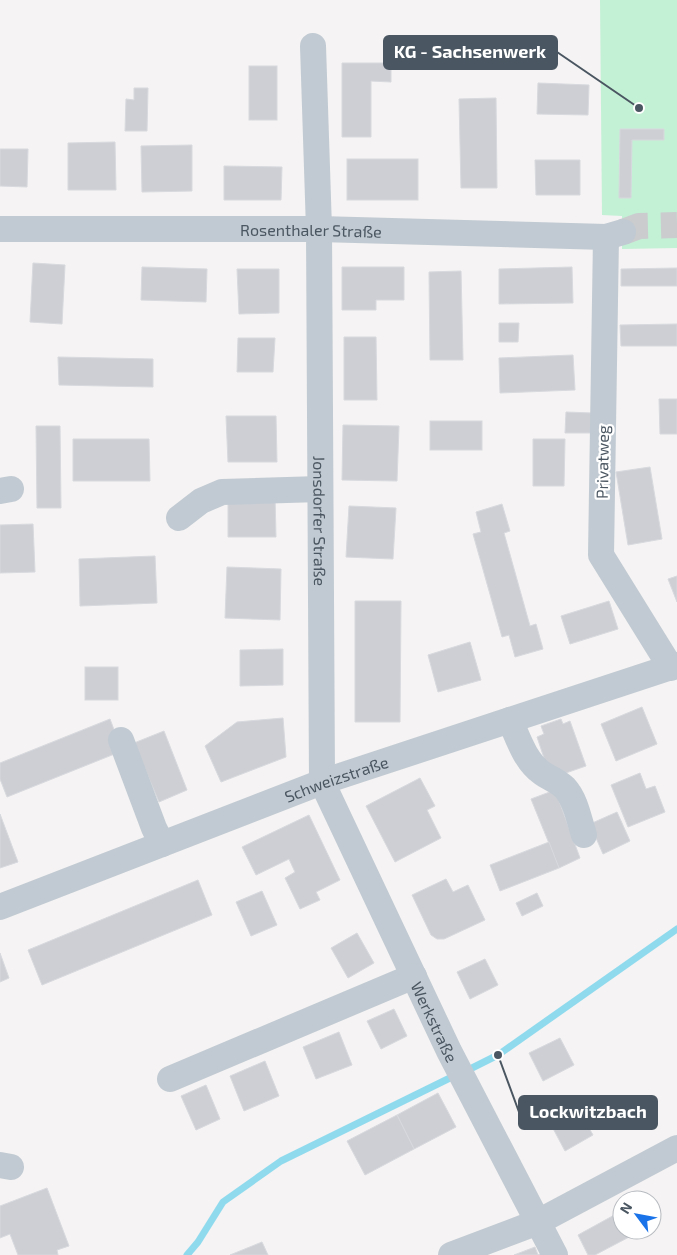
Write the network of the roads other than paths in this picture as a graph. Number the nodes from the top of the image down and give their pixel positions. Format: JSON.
{"nodes":[{"id":1,"x":313,"y":46,"type":"dead end"},
{"id":2,"x":0,"y":229,"type":"edge"},
{"id":3,"x":319,"y":229,"type":"junction"},
{"id":4,"x":614,"y":234,"type":"joint"},
{"id":5,"x":320,"y":490,"type":"junction"},
{"id":6,"x":179,"y":518,"type":"dead end"},
{"id":7,"x":674,"y":666,"type":"edge"},
{"id":8,"x":510,"y":720,"type":"junction"},
{"id":9,"x":121,"y":740,"type":"dead end"},
{"id":10,"x":322,"y":782,"type":"junction"},
{"id":11,"x":584,"y":835,"type":"dead end"},
{"id":12,"x":162,"y":844,"type":"junction"},
{"id":13,"x":0,"y":907,"type":"edge"},
{"id":14,"x":414,"y":976,"type":"junction"},
{"id":15,"x":170,"y":1079,"type":"dead end"},
{"id":16,"x":677,"y":1148,"type":"edge"},
{"id":17,"x":538,"y":1222,"type":"junction"},
{"id":18,"x":451,"y":1255,"type":"edge"},
{"id":19,"x":555,"y":1255,"type":"edge"}],
"edges":[{"from":1,"to":3,"type":"street","name":"Jonsdorfer Straße"},
{"from":2,"to":3,"type":"street","name":"Rosenthaler Straße"},
{"from":3,"to":4,"type":"street","name":"Rosenthaler Straße"},
{"from":3,"to":5,"type":"street","name":"Jonsdorfer Straße"},
{"from":4,"to":7,"type":"street","name":"Privatweg"},
{"from":5,"to":6,"type":"street"},
{"from":5,"to":10,"type":"street","name":"Jonsdorfer Straße"},
{"from":7,"to":8,"type":"street","name":"Schweizstraße"},
{"from":8,"to":10,"type":"street","name":"Schweizstraße"},
{"from":8,"to":11,"type":"street"},
{"from":9,"to":12,"type":"street"},
{"from":10,"to":12,"type":"street","name":"Schweizstraße"},
{"from":10,"to":14,"type":"street","name":"Jonsdorfer Straße"},
{"from":12,"to":13,"type":"street","name":"Schweizstraße"},
{"from":14,"to":15,"type":"street","name":"Werkstraße"},
{"from":14,"to":17,"type":"street","name":"Werkstraße"},
{"from":16,"to":17,"type":"street"},
{"from":17,"to":18,"type":"street"},
{"from":17,"to":19,"type":"street","name":"Werkstraße"}]}
